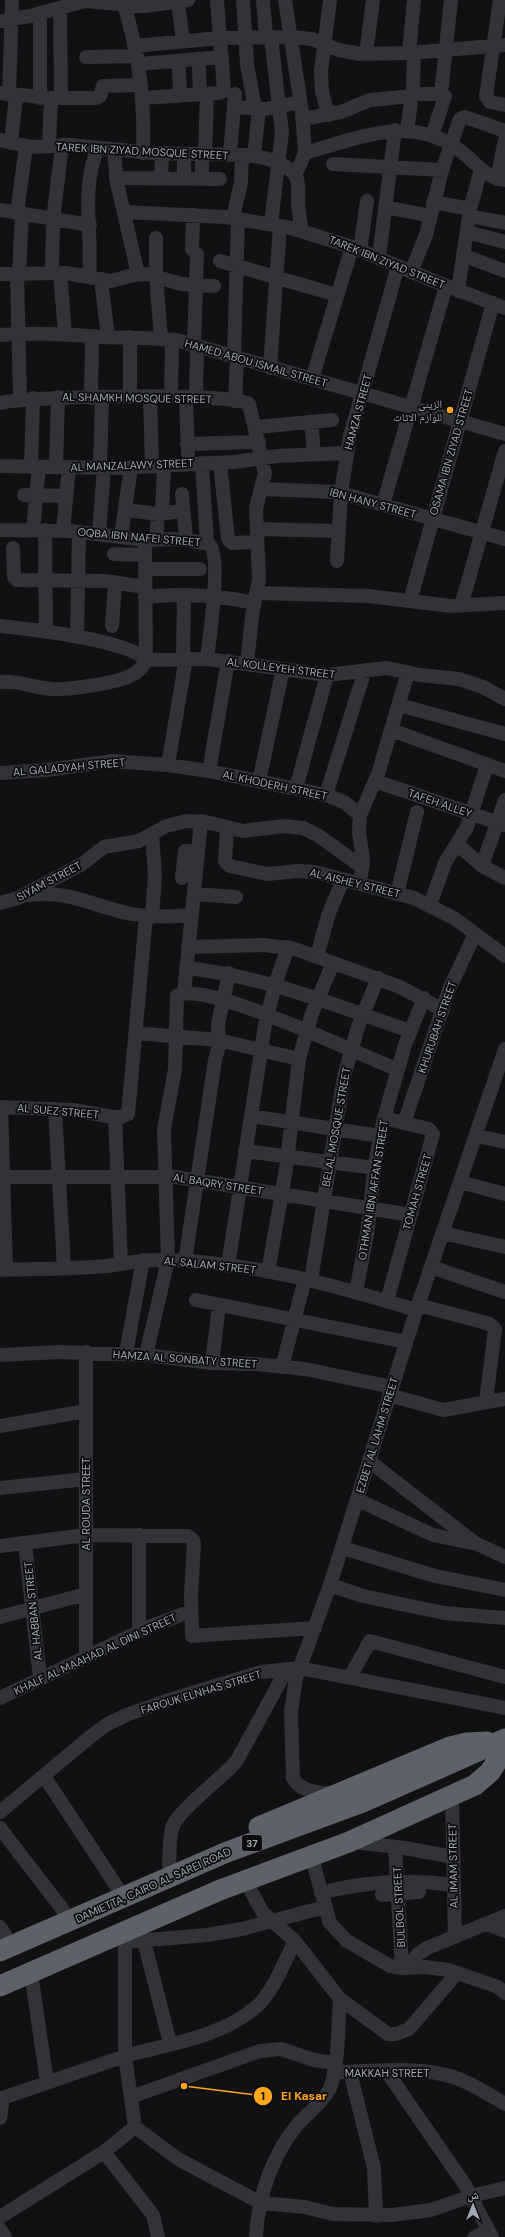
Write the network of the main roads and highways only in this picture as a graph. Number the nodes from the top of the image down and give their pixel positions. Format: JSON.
{"nodes":[{"id":1,"x":502,"y":1748,"type":"edge"},
{"id":2,"x":1,"y":1937,"type":"edge"},
{"id":3,"x":0,"y":1964,"type":"edge"},
{"id":4,"x":0,"y":1986,"type":"edge"}],
"edges":[{"from":1,"to":2,"type":"highway","name":"DAMIETTA, CAIRO AL SAREI ROAD","number":"37"},
{"from":1,"to":2,"type":"highway"},
{"from":1,"to":3,"type":"highway","name":"DAMIETTA, CAIRO AL SAREI ROAD","number":"37"},
{"from":1,"to":4,"type":"highway"}]}
